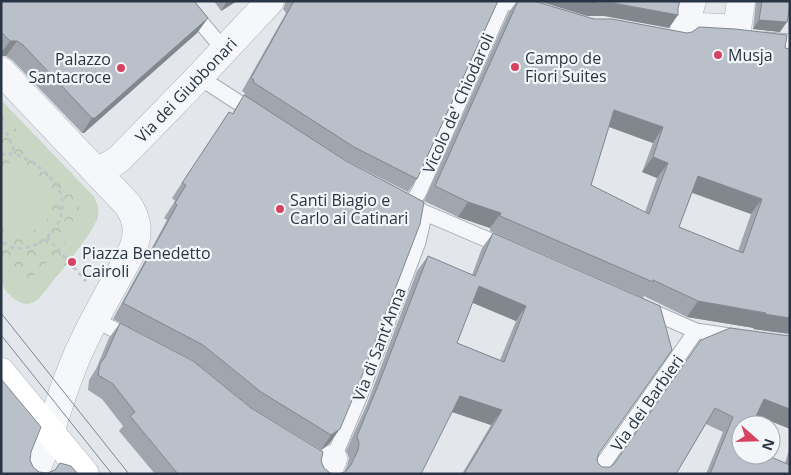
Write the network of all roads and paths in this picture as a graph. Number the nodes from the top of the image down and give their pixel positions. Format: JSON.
{"nodes":[{"id":1,"x":184,"y":1,"type":"edge"},
{"id":2,"x":270,"y":1,"type":"edge"},
{"id":3,"x":504,"y":1,"type":"edge"},
{"id":4,"x":741,"y":1,"type":"edge"},
{"id":5,"x":550,"y":14,"type":"edge"},
{"id":6,"x":687,"y":20,"type":"edge"},
{"id":7,"x":790,"y":42,"type":"edge"},
{"id":8,"x":225,"y":50,"type":"junction"},
{"id":9,"x":1,"y":71,"type":"edge"},
{"id":10,"x":199,"y":77,"type":"junction"},
{"id":11,"x":267,"y":121,"type":"edge"},
{"id":12,"x":1,"y":126,"type":"edge"},
{"id":13,"x":15,"y":154,"type":"junction"},
{"id":14,"x":1,"y":156,"type":"edge"},
{"id":15,"x":96,"y":170,"type":"junction"},
{"id":16,"x":394,"y":195,"type":"edge"},
{"id":17,"x":417,"y":208,"type":"junction"},
{"id":18,"x":47,"y":237,"type":"junction"},
{"id":19,"x":1,"y":241,"type":"edge"},
{"id":20,"x":524,"y":256,"type":"edge"},
{"id":21,"x":86,"y":280,"type":"dead end"},
{"id":22,"x":633,"y":303,"type":"edge"},
{"id":23,"x":95,"y":320,"type":"junction"},
{"id":24,"x":696,"y":331,"type":"junction"},
{"id":25,"x":752,"y":339,"type":"edge"},
{"id":26,"x":140,"y":343,"type":"edge"},
{"id":27,"x":1,"y":372,"type":"edge"},
{"id":28,"x":51,"y":433,"type":"junction"},
{"id":29,"x":323,"y":463,"type":"edge"},
{"id":30,"x":34,"y":474,"type":"edge"},
{"id":31,"x":85,"y":474,"type":"edge"},
{"id":32,"x":596,"y":474,"type":"edge"}],
"edges":[{"from":1,"to":8,"type":"lane"},
{"from":2,"to":8,"type":"street","name":"Via dei Giubbonari"},
{"from":3,"to":5,"type":"lane"},
{"from":3,"to":17,"type":"lane","name":"Vicolo de' Chiodaroli"},
{"from":4,"to":6,"type":"street"},
{"from":6,"to":7,"type":"lane"},
{"from":8,"to":10,"type":"street","name":"Via dei Giubbonari"},
{"from":9,"to":15,"type":"street"},
{"from":10,"to":11,"type":"lane"},
{"from":10,"to":15,"type":"street","name":"Via dei Giubbonari"},
{"from":12,"to":13,"type":"path"},
{"from":13,"to":14,"type":"path"},
{"from":13,"to":18,"type":"path"},
{"from":15,"to":23,"type":"street"},
{"from":16,"to":17,"type":"lane"},
{"from":17,"to":20,"type":"lane"},
{"from":17,"to":29,"type":"lane","name":"Via di Sant'Anna"},
{"from":18,"to":19,"type":"path"},
{"from":18,"to":21,"type":"path"},
{"from":22,"to":24,"type":"lane"},
{"from":23,"to":26,"type":"lane"},
{"from":23,"to":28,"type":"street"},
{"from":24,"to":25,"type":"lane"},
{"from":24,"to":32,"type":"lane","name":"Via dei Barbieri"},
{"from":27,"to":28,"type":"street"},
{"from":28,"to":30,"type":"street"},
{"from":28,"to":31,"type":"street"}]}
